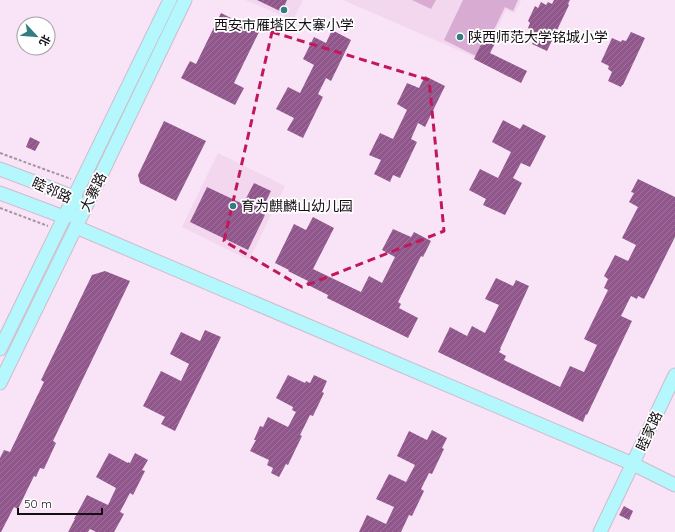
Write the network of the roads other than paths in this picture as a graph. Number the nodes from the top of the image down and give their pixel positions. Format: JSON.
{"nodes":[{"id":1,"x":170,"y":0,"type":"edge"},
{"id":2,"x":185,"y":0,"type":"edge"},
{"id":3,"x":0,"y":169,"type":"edge"},
{"id":4,"x":0,"y":193,"type":"edge"},
{"id":5,"x":74,"y":197,"type":"junction"},
{"id":6,"x":84,"y":212,"type":"junction"},
{"id":7,"x":64,"y":217,"type":"junction"},
{"id":8,"x":76,"y":228,"type":"junction"},
{"id":9,"x":0,"y":349,"type":"edge"},
{"id":10,"x":675,"y":375,"type":"edge"},
{"id":11,"x":0,"y":383,"type":"edge"},
{"id":12,"x":633,"y":464,"type":"junction"},
{"id":13,"x":675,"y":485,"type":"edge"},
{"id":14,"x":600,"y":532,"type":"edge"}],
"edges":[{"from":1,"to":5,"type":"street","name":"大寨路"},
{"from":2,"to":6,"type":"street","name":"大寨路"},
{"from":3,"to":5,"type":"street","name":"睦邻路"},
{"from":4,"to":7,"type":"street","name":"睦邻路"},
{"from":5,"to":6,"type":"street","name":"睦邻路"},
{"from":5,"to":7,"type":"street","name":"大寨路"},
{"from":6,"to":7,"type":"street","name":"睦邻路"},
{"from":6,"to":8,"type":"street","name":"大寨路"},
{"from":7,"to":9,"type":"street","name":"大寨路"},
{"from":8,"to":11,"type":"street","name":"大寨路"},
{"from":8,"to":12,"type":"street"},
{"from":10,"to":12,"type":"street","name":"睦家路"},
{"from":12,"to":13,"type":"street"},
{"from":12,"to":14,"type":"street","name":"睦家路"}]}
